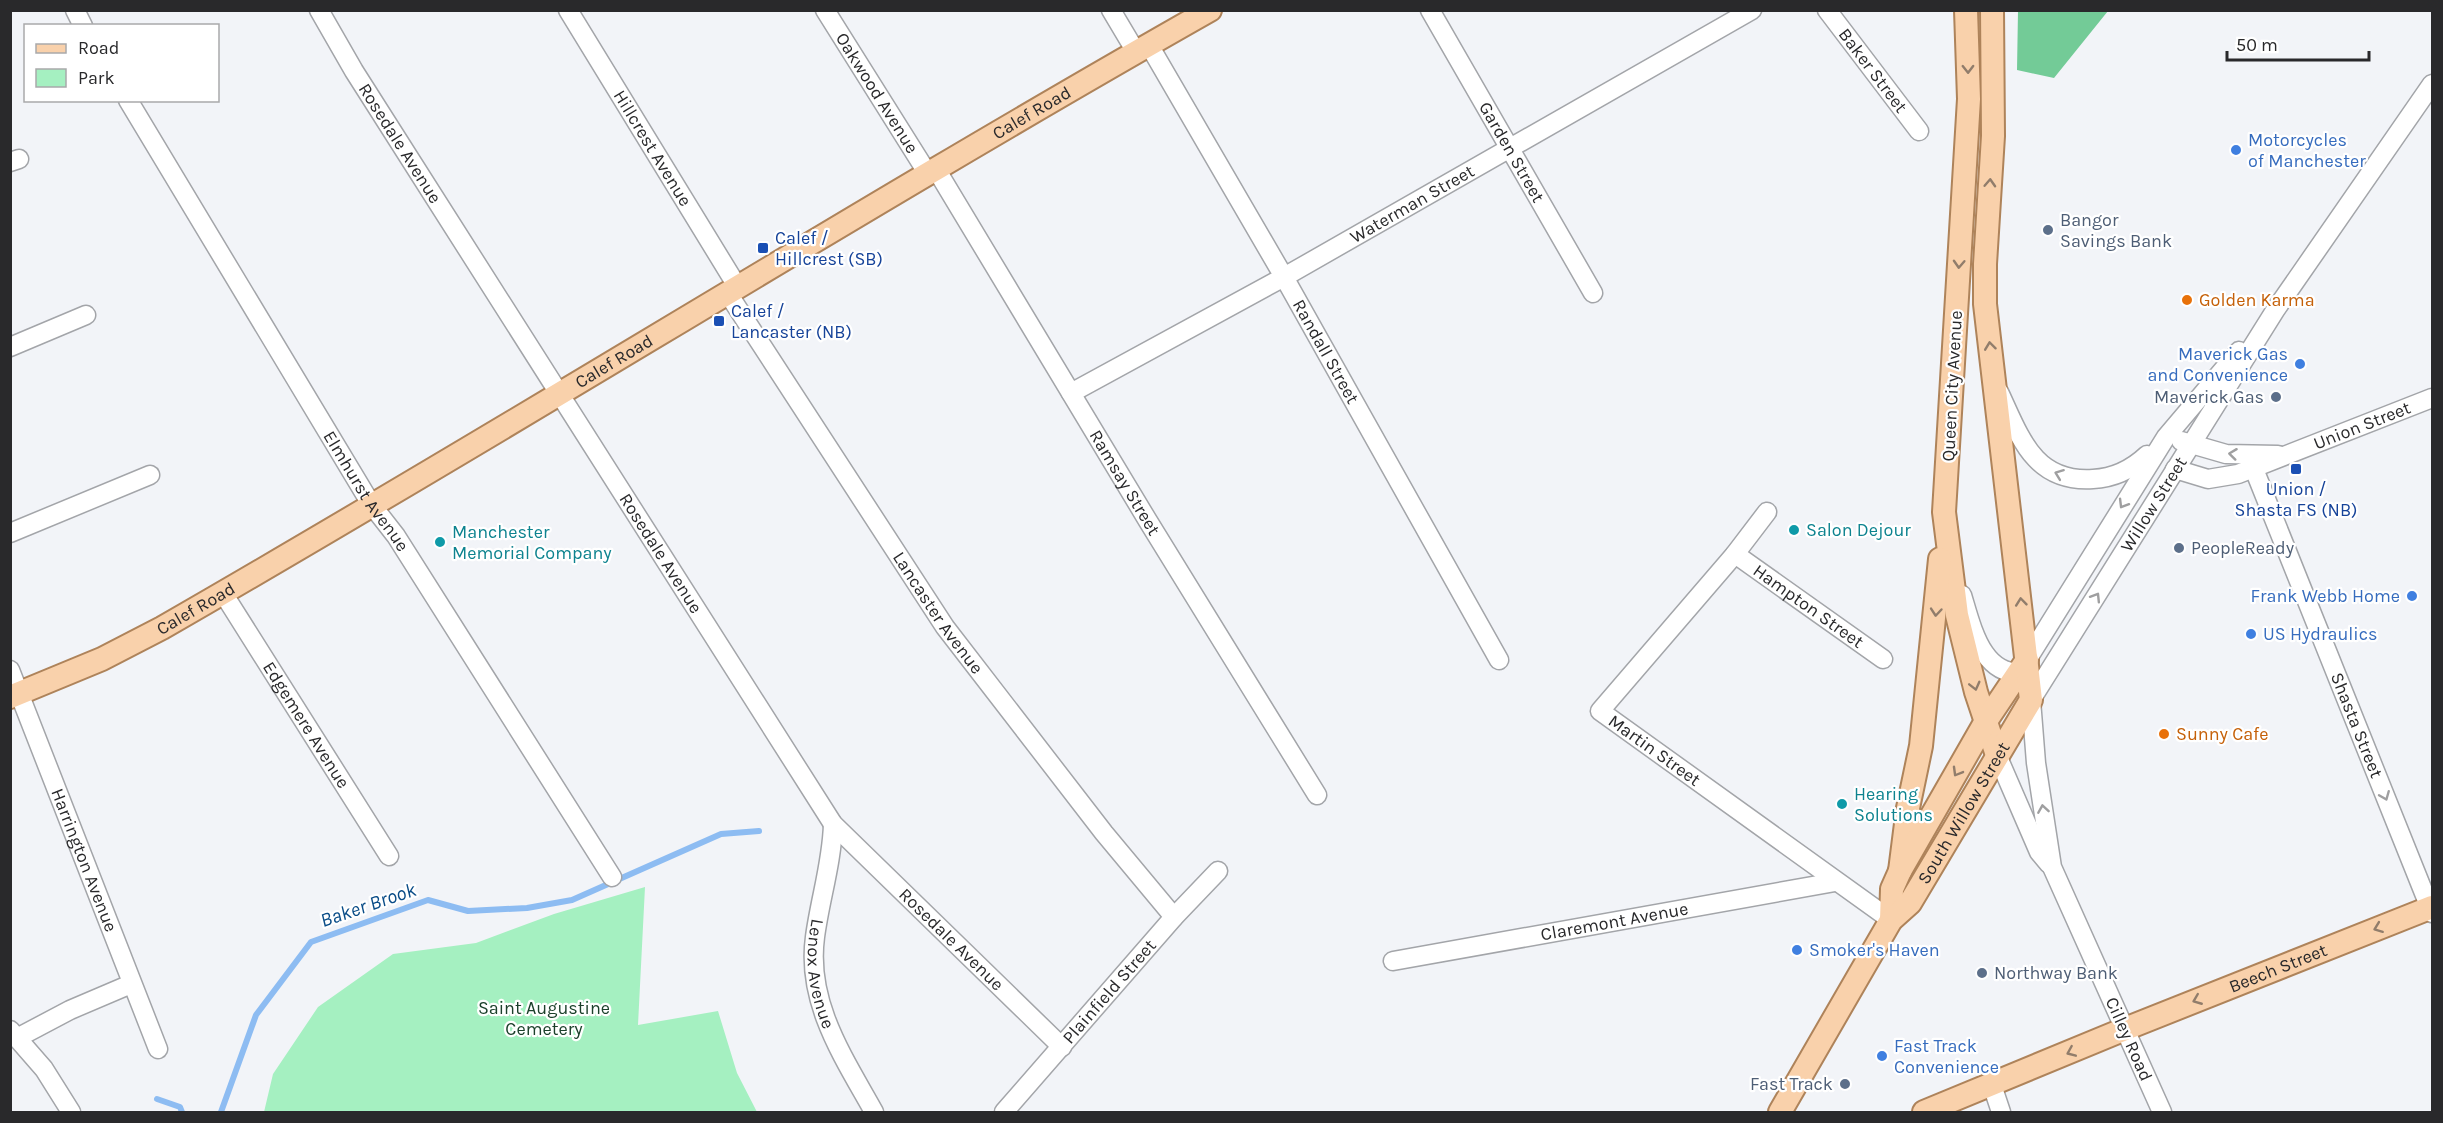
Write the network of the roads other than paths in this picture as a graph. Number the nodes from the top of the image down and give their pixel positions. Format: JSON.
{"nodes":[{"id":1,"x":75,"y":10,"type":"edge"},
{"id":2,"x":320,"y":10,"type":"edge"},
{"id":3,"x":568,"y":10,"type":"edge"},
{"id":4,"x":825,"y":10,"type":"edge"},
{"id":5,"x":1111,"y":10,"type":"edge"},
{"id":6,"x":1210,"y":10,"type":"edge"},
{"id":7,"x":1430,"y":10,"type":"edge"},
{"id":8,"x":1752,"y":10,"type":"edge"},
{"id":9,"x":1827,"y":10,"type":"edge"},
{"id":10,"x":1966,"y":10,"type":"edge"},
{"id":11,"x":1992,"y":10,"type":"edge"},
{"id":12,"x":82,"y":24,"type":"edge"},
{"id":13,"x":1142,"y":49,"type":"junction"},
{"id":14,"x":2433,"y":84,"type":"edge"},
{"id":15,"x":129,"y":102,"type":"edge"},
{"id":16,"x":1919,"y":131,"type":"dead end"},
{"id":17,"x":1507,"y":148,"type":"junction"},
{"id":18,"x":932,"y":171,"type":"junction"},
{"id":19,"x":1284,"y":276,"type":"junction"},
{"id":20,"x":732,"y":289,"type":"junction"},
{"id":21,"x":1593,"y":293,"type":"dead end"},
{"id":22,"x":2276,"y":309,"type":"junction"},
{"id":23,"x":86,"y":315,"type":"dead end"},
{"id":24,"x":10,"y":347,"type":"edge"},
{"id":25,"x":1994,"y":380,"type":"junction"},
{"id":26,"x":561,"y":393,"type":"junction"},
{"id":27,"x":1071,"y":393,"type":"junction"},
{"id":28,"x":2433,"y":398,"type":"edge"},
{"id":29,"x":2166,"y":436,"type":"junction"},
{"id":30,"x":2192,"y":443,"type":"junction"},
{"id":31,"x":2291,"y":454,"type":"junction"},
{"id":32,"x":2254,"y":469,"type":"junction"},
{"id":33,"x":2175,"y":470,"type":"junction"},
{"id":34,"x":150,"y":475,"type":"dead end"},
{"id":35,"x":371,"y":504,"type":"junction"},
{"id":36,"x":1767,"y":512,"type":"dead end"},
{"id":37,"x":1944,"y":512,"type":"junction"},
{"id":38,"x":10,"y":532,"type":"edge"},
{"id":39,"x":1948,"y":542,"type":"junction"},
{"id":40,"x":1735,"y":554,"type":"junction"},
{"id":41,"x":224,"y":593,"type":"junction"},
{"id":42,"x":1883,"y":658,"type":"dead end"},
{"id":43,"x":1499,"y":660,"type":"dead end"},
{"id":44,"x":2052,"y":667,"type":"junction"},
{"id":45,"x":2025,"y":668,"type":"junction"},
{"id":46,"x":10,"y":670,"type":"edge"},
{"id":47,"x":15,"y":695,"type":"edge"},
{"id":48,"x":2031,"y":699,"type":"junction"},
{"id":49,"x":1986,"y":721,"type":"junction"},
{"id":50,"x":1997,"y":755,"type":"junction"},
{"id":51,"x":1317,"y":795,"type":"dead end"},
{"id":52,"x":833,"y":824,"type":"junction"},
{"id":53,"x":389,"y":856,"type":"dead end"},
{"id":54,"x":2052,"y":867,"type":"junction"},
{"id":55,"x":1218,"y":871,"type":"dead end"},
{"id":56,"x":1900,"y":871,"type":"junction"},
{"id":57,"x":612,"y":877,"type":"dead end"},
{"id":58,"x":1835,"y":882,"type":"junction"},
{"id":59,"x":2432,"y":909,"type":"edge"},
{"id":60,"x":1174,"y":917,"type":"junction"},
{"id":61,"x":1891,"y":920,"type":"junction"},
{"id":62,"x":1393,"y":961,"type":"dead end"},
{"id":63,"x":131,"y":984,"type":"junction"},
{"id":64,"x":2125,"y":1029,"type":"junction"},
{"id":65,"x":14,"y":1034,"type":"edge"},
{"id":66,"x":1062,"y":1047,"type":"junction"},
{"id":67,"x":158,"y":1049,"type":"dead end"},
{"id":68,"x":1992,"y":1085,"type":"junction"},
{"id":69,"x":71,"y":1113,"type":"edge"},
{"id":70,"x":874,"y":1113,"type":"edge"},
{"id":71,"x":1004,"y":1113,"type":"edge"},
{"id":72,"x":1780,"y":1113,"type":"edge"},
{"id":73,"x":1924,"y":1113,"type":"edge"},
{"id":74,"x":2001,"y":1113,"type":"edge"},
{"id":75,"x":2162,"y":1113,"type":"edge"}],
"edges":[{"from":1,"to":12,"type":"street"},
{"from":2,"to":26,"type":"street","name":"Rosedale Avenue"},
{"from":3,"to":20,"type":"street","name":"Hillcrest Avenue"},
{"from":4,"to":18,"type":"street","name":"Oakwood Avenue"},
{"from":5,"to":13,"type":"street","name":"Randall Street"},
{"from":6,"to":13,"type":"main road","name":"Calef Road"},
{"from":7,"to":17,"type":"street","name":"Garden Street"},
{"from":8,"to":17,"type":"street","name":"Waterman Street"},
{"from":9,"to":16,"type":"street","name":"Baker Street"},
{"from":10,"to":37,"type":"main road","name":"Queen City Avenue","one_way":true},
{"from":25,"to":11,"type":"main road","name":"Queen City Avenue","one_way":true},
{"from":13,"to":18,"type":"main road","name":"Calef Road"},
{"from":13,"to":19,"type":"street","name":"Randall Street"},
{"from":14,"to":22,"type":"street","name":"Willow Street"},
{"from":15,"to":35,"type":"street","name":"Elmhurst Avenue"},
{"from":17,"to":19,"type":"street","name":"Waterman Street"},
{"from":17,"to":21,"type":"street","name":"Garden Street"},
{"from":18,"to":20,"type":"main road","name":"Calef Road"},
{"from":18,"to":27,"type":"street","name":"Ramsay Street"},
{"from":19,"to":27,"type":"street","name":"Waterman Street"},
{"from":19,"to":43,"type":"street","name":"Randall Street"},
{"from":20,"to":26,"type":"main road","name":"Calef Road"},
{"from":20,"to":60,"type":"street","name":"Lancaster Avenue"},
{"from":22,"to":29,"type":"street","name":"Willow Street"},
{"from":22,"to":30,"type":"street","name":"Willow Street"},
{"from":23,"to":24,"type":"street"},
{"from":29,"to":25,"type":"street","one_way":true},
{"from":45,"to":25,"type":"main road","name":"Queen City Avenue","one_way":true},
{"from":26,"to":35,"type":"main road","name":"Calef Road"},
{"from":26,"to":52,"type":"street","name":"Rosedale Avenue"},
{"from":27,"to":51,"type":"street","name":"Ramsay Street"},
{"from":28,"to":31,"type":"street","name":"Union Street"},
{"from":29,"to":30,"type":"street","name":"Union Street"},
{"from":29,"to":45,"type":"street","name":"Willow Street","one_way":true},
{"from":31,"to":30,"type":"street","name":"Union Street","one_way":true},
{"from":30,"to":33,"type":"street","name":"Willow Street"},
{"from":31,"to":32,"type":"street","name":"Union Street"},
{"from":32,"to":33,"type":"street","name":"Union Street"},
{"from":32,"to":59,"type":"street","name":"Shasta Street","one_way":true},
{"from":44,"to":33,"type":"street","name":"Willow Street","one_way":true},
{"from":34,"to":38,"type":"street"},
{"from":35,"to":41,"type":"main road","name":"Calef Road"},
{"from":35,"to":57,"type":"street","name":"Elmhurst Avenue"},
{"from":36,"to":40,"type":"street","name":"Martin Street"},
{"from":37,"to":39,"type":"main road","name":"Queen City Avenue"},
{"from":37,"to":56,"type":"main road","one_way":true},
{"from":39,"to":45,"type":"street"},
{"from":39,"to":49,"type":"main road","name":"Queen City Avenue","one_way":true},
{"from":40,"to":42,"type":"street","name":"Hampton Street"},
{"from":40,"to":58,"type":"street","name":"Martin Street"},
{"from":41,"to":47,"type":"main road","name":"Calef Road"},
{"from":41,"to":53,"type":"street","name":"Edgemere Avenue"},
{"from":44,"to":45,"type":"street"},
{"from":44,"to":48,"type":"street","name":"Willow Street"},
{"from":45,"to":48,"type":"main road","name":"Queen City Avenue"},
{"from":45,"to":49,"type":"main road","name":"South Willow Street"},
{"from":46,"to":47,"type":"street","name":"Harrington Avenue"},
{"from":47,"to":63,"type":"street","name":"Harrington Avenue"},
{"from":48,"to":50,"type":"main road","name":"South Willow Street"},
{"from":54,"to":48,"type":"street","name":"Cilley Road","one_way":true},
{"from":49,"to":50,"type":"main road","name":"Queen City Avenue"},
{"from":49,"to":56,"type":"main road","name":"South Willow Street","one_way":true},
{"from":50,"to":54,"type":"street","name":"Cilley Road"},
{"from":50,"to":61,"type":"main road","name":"South Willow Street"},
{"from":52,"to":66,"type":"street","name":"Rosedale Avenue"},
{"from":52,"to":70,"type":"street","name":"Lenox Avenue"},
{"from":54,"to":64,"type":"street","name":"Cilley Road"},
{"from":55,"to":60,"type":"street","name":"Plainfield Street"},
{"from":56,"to":61,"type":"main road","name":"South Willow Street"},
{"from":58,"to":61,"type":"street","name":"Martin Street"},
{"from":58,"to":62,"type":"street","name":"Claremont Avenue"},
{"from":59,"to":64,"type":"main road","name":"Beech Street","one_way":true},
{"from":60,"to":66,"type":"street","name":"Plainfield Street"},
{"from":61,"to":72,"type":"main road","name":"South Willow Street"},
{"from":63,"to":65,"type":"street"},
{"from":63,"to":67,"type":"street","name":"Harrington Avenue"},
{"from":64,"to":68,"type":"main road","name":"Beech Street","one_way":true},
{"from":64,"to":75,"type":"street","name":"Cilley Road"},
{"from":65,"to":69,"type":"street"},
{"from":66,"to":71,"type":"street","name":"Plainfield Street"},
{"from":68,"to":73,"type":"main road","name":"Beech Street"},
{"from":68,"to":74,"type":"street"}]}
